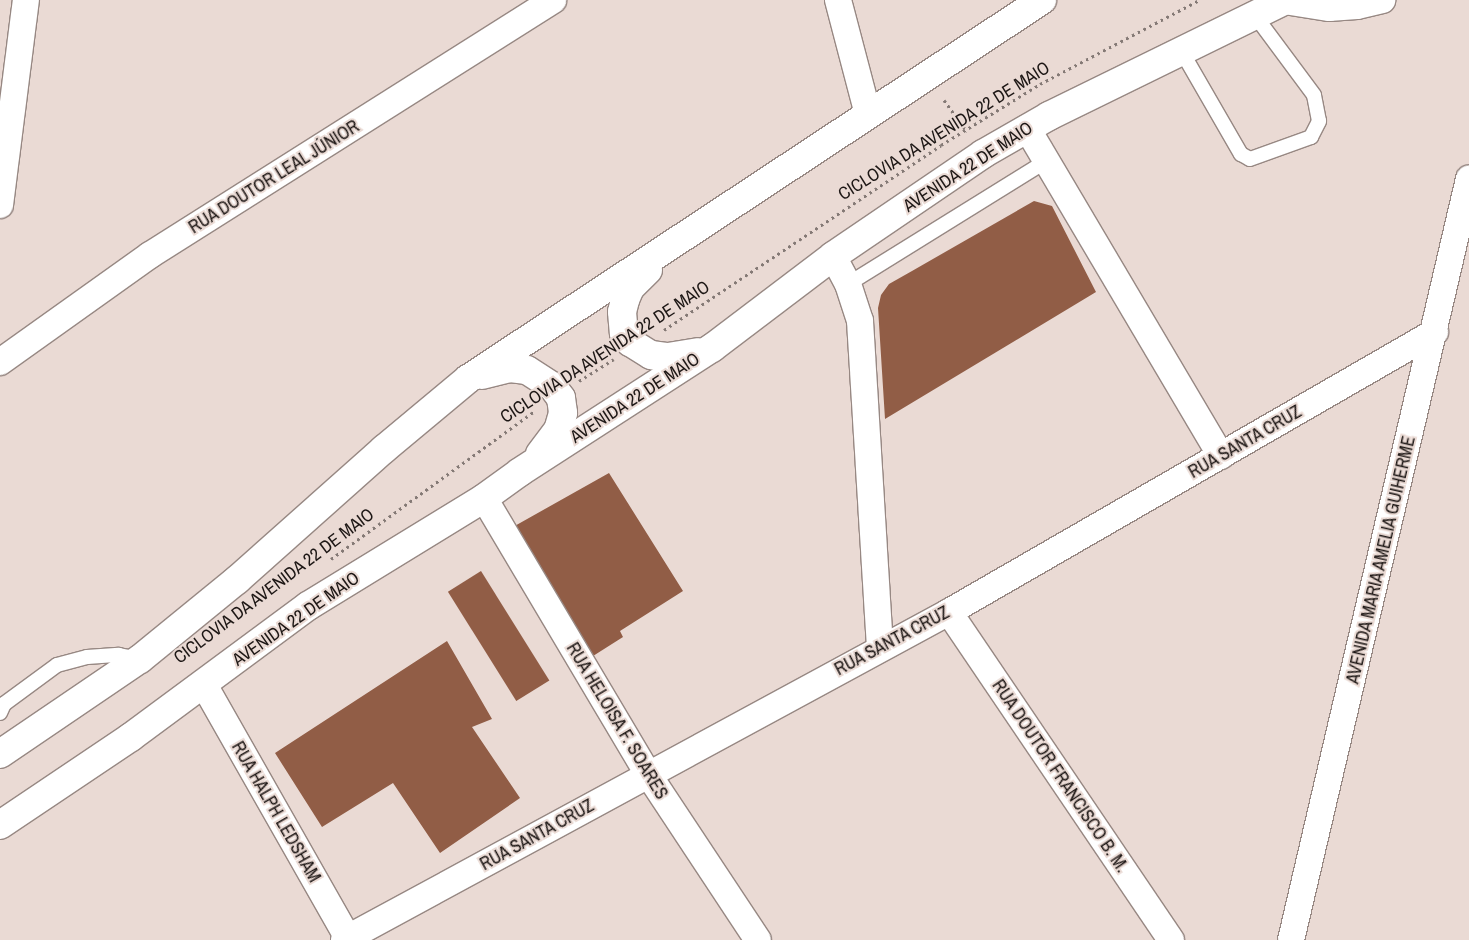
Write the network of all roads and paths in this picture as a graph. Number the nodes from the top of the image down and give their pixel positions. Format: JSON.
{"nodes":[{"id":1,"x":26,"y":0,"type":"edge"},
{"id":2,"x":554,"y":0,"type":"edge"},
{"id":3,"x":838,"y":0,"type":"edge"},
{"id":4,"x":1042,"y":0,"type":"edge"},
{"id":5,"x":1199,"y":0,"type":"edge"},
{"id":6,"x":1285,"y":0,"type":"edge"},
{"id":7,"x":1382,"y":0,"type":"edge"},
{"id":8,"x":1256,"y":17,"type":"junction"},
{"id":9,"x":1182,"y":52,"type":"junction"},
{"id":10,"x":944,"y":100,"type":"dead end"},
{"id":11,"x":868,"y":114,"type":"junction"},
{"id":12,"x":1027,"y":128,"type":"junction"},
{"id":13,"x":966,"y":130,"type":"junction"},
{"id":14,"x":970,"y":136,"type":"dead end"},
{"id":15,"x":1045,"y":162,"type":"junction"},
{"id":16,"x":1469,"y":179,"type":"edge"},
{"id":17,"x":0,"y":205,"type":"edge"},
{"id":18,"x":676,"y":243,"type":"junction"},
{"id":19,"x":833,"y":256,"type":"junction"},
{"id":20,"x":848,"y":284,"type":"junction"},
{"id":21,"x":1435,"y":332,"type":"junction"},
{"id":22,"x":636,"y":346,"type":"junction"},
{"id":23,"x":712,"y":348,"type":"junction"},
{"id":24,"x":0,"y":362,"type":"edge"},
{"id":25,"x":468,"y":379,"type":"junction"},
{"id":26,"x":558,"y":394,"type":"junction"},
{"id":27,"x":1221,"y":456,"type":"junction"},
{"id":28,"x":520,"y":472,"type":"junction"},
{"id":29,"x":484,"y":498,"type":"junction"},
{"id":30,"x":328,"y":562,"type":"dead end"},
{"id":31,"x":949,"y":612,"type":"junction"},
{"id":32,"x":880,"y":646,"type":"junction"},
{"id":33,"x":140,"y":659,"type":"junction"},
{"id":34,"x":204,"y":683,"type":"junction"},
{"id":35,"x":0,"y":713,"type":"edge"},
{"id":36,"x":0,"y":754,"type":"edge"},
{"id":37,"x":648,"y":774,"type":"junction"},
{"id":38,"x":0,"y":825,"type":"edge"},
{"id":39,"x":347,"y":939,"type":"edge"},
{"id":40,"x":758,"y":940,"type":"edge"},
{"id":41,"x":1171,"y":940,"type":"edge"},
{"id":42,"x":1291,"y":940,"type":"edge"}],
"edges":[{"from":1,"to":17,"type":"street"},
{"from":2,"to":24,"type":"street","name":"RUA DOUTOR LEAL JÚNIOR"},
{"from":3,"to":11,"type":"street"},
{"from":4,"to":11,"type":"main road"},
{"from":5,"to":13,"type":"path","name":"CICLOVIA DA AVENIDA 22 DE MAIO"},
{"from":6,"to":7,"type":"street"},
{"from":6,"to":8,"type":"main road","name":"AVENIDA 22 DE MAIO"},
{"from":8,"to":9,"type":"main road","name":"AVENIDA 22 DE MAIO"},
{"from":8,"to":9,"type":"lane"},
{"from":9,"to":12,"type":"main road","name":"AVENIDA 22 DE MAIO"},
{"from":10,"to":13,"type":"path"},
{"from":11,"to":18,"type":"main road"},
{"from":12,"to":15,"type":"street"},
{"from":12,"to":19,"type":"main road","name":"AVENIDA 22 DE MAIO"},
{"from":13,"to":14,"type":"path"},
{"from":13,"to":22,"type":"path","name":"CICLOVIA DA AVENIDA 22 DE MAIO"},
{"from":15,"to":20,"type":"lane"},
{"from":15,"to":27,"type":"street"},
{"from":16,"to":21,"type":"street","name":"AVENIDA MARIA AMELIA GUIHERME"},
{"from":18,"to":22,"type":"main road"},
{"from":18,"to":25,"type":"main road"},
{"from":19,"to":20,"type":"street"},
{"from":19,"to":23,"type":"main road","name":"AVENIDA 22 DE MAIO"},
{"from":20,"to":32,"type":"street"},
{"from":21,"to":27,"type":"street","name":"RUA SANTA CRUZ"},
{"from":21,"to":42,"type":"street","name":"AVENIDA MARIA AMELIA GUIHERME"},
{"from":22,"to":23,"type":"main road"},
{"from":22,"to":26,"type":"path","name":"CICLOVIA DA AVENIDA 22 DE MAIO"},
{"from":23,"to":28,"type":"main road","name":"AVENIDA 22 DE MAIO"},
{"from":25,"to":26,"type":"main road"},
{"from":25,"to":33,"type":"main road"},
{"from":26,"to":28,"type":"main road"},
{"from":26,"to":30,"type":"path","name":"CICLOVIA DA AVENIDA 22 DE MAIO"},
{"from":27,"to":31,"type":"street","name":"RUA SANTA CRUZ"},
{"from":28,"to":29,"type":"main road","name":"AVENIDA 22 DE MAIO"},
{"from":29,"to":34,"type":"main road","name":"AVENIDA 22 DE MAIO"},
{"from":29,"to":37,"type":"street","name":"RUA HELOISA F. SOARES"},
{"from":31,"to":32,"type":"street","name":"RUA SANTA CRUZ"},
{"from":31,"to":41,"type":"street","name":"RUA DOUTOR FRANCISCO B. M."},
{"from":32,"to":37,"type":"street","name":"RUA SANTA CRUZ"},
{"from":33,"to":35,"type":"lane"},
{"from":33,"to":36,"type":"main road"},
{"from":34,"to":38,"type":"main road","name":"AVENIDA 22 DE MAIO"},
{"from":34,"to":39,"type":"street","name":"RUA HALPH LEDSHAM"},
{"from":37,"to":39,"type":"street","name":"RUA SANTA CRUZ"},
{"from":37,"to":40,"type":"street","name":"RUA HELOISA F. SOARES"}]}
